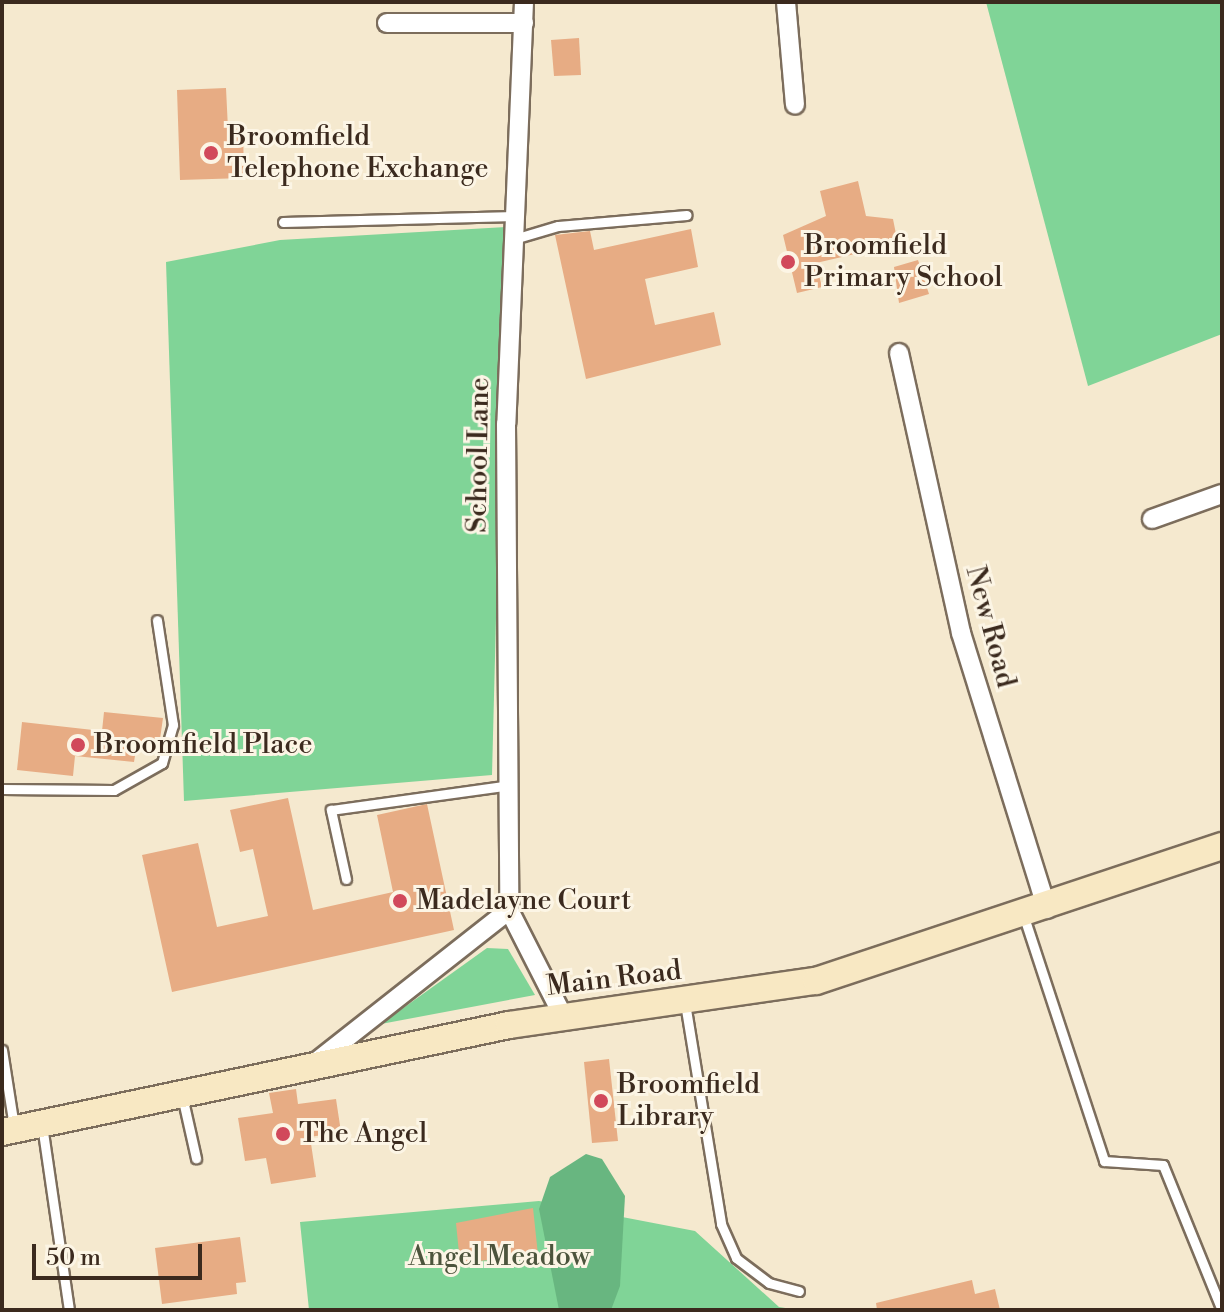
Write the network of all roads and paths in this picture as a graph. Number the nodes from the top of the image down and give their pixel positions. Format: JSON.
{"nodes":[{"id":1,"x":524,"y":2,"type":"edge"},
{"id":2,"x":786,"y":2,"type":"edge"},
{"id":3,"x":387,"y":23,"type":"dead end"},
{"id":4,"x":524,"y":23,"type":"junction"},
{"id":5,"x":795,"y":105,"type":"dead end"},
{"id":6,"x":687,"y":215,"type":"dead end"},
{"id":7,"x":515,"y":216,"type":"junction"},
{"id":8,"x":283,"y":222,"type":"dead end"},
{"id":9,"x":514,"y":239,"type":"junction"},
{"id":10,"x":899,"y":353,"type":"dead end"},
{"id":11,"x":1222,"y":494,"type":"edge"},
{"id":12,"x":1152,"y":519,"type":"dead end"},
{"id":13,"x":157,"y":620,"type":"dead end"},
{"id":14,"x":504,"y":786,"type":"junction"},
{"id":15,"x":2,"y":789,"type":"edge"},
{"id":16,"x":1222,"y":847,"type":"edge"},
{"id":17,"x":346,"y":879,"type":"dead end"},
{"id":18,"x":509,"y":910,"type":"junction"},
{"id":19,"x":1036,"y":913,"type":"junction"},
{"id":20,"x":685,"y":1003,"type":"junction"},
{"id":21,"x":563,"y":1016,"type":"junction"},
{"id":22,"x":2,"y":1050,"type":"edge"},
{"id":23,"x":313,"y":1065,"type":"junction"},
{"id":24,"x":182,"y":1096,"type":"junction"},
{"id":25,"x":42,"y":1125,"type":"junction"},
{"id":26,"x":8,"y":1131,"type":"edge"},
{"id":27,"x":196,"y":1158,"type":"dead end"},
{"id":28,"x":799,"y":1291,"type":"dead end"},
{"id":29,"x":69,"y":1310,"type":"edge"},
{"id":30,"x":1222,"y":1310,"type":"edge"}],
"edges":[{"from":1,"to":4,"type":"street","name":"School Lane"},
{"from":2,"to":5,"type":"street"},
{"from":3,"to":4,"type":"street"},
{"from":4,"to":7,"type":"street","name":"School Lane"},
{"from":6,"to":9,"type":"lane"},
{"from":7,"to":8,"type":"lane"},
{"from":7,"to":9,"type":"street","name":"School Lane"},
{"from":9,"to":14,"type":"street","name":"School Lane"},
{"from":10,"to":19,"type":"street","name":"New Road"},
{"from":11,"to":12,"type":"street"},
{"from":13,"to":15,"type":"lane"},
{"from":14,"to":17,"type":"lane"},
{"from":14,"to":18,"type":"street","name":"School Lane"},
{"from":16,"to":19,"type":"main road","name":"Main Road"},
{"from":18,"to":21,"type":"street","name":"School Lane"},
{"from":18,"to":23,"type":"street"},
{"from":19,"to":20,"type":"main road","name":"Main Road"},
{"from":19,"to":30,"type":"lane"},
{"from":20,"to":21,"type":"main road","name":"Main Road"},
{"from":20,"to":28,"type":"lane"},
{"from":21,"to":23,"type":"main road","name":"Main Road"},
{"from":22,"to":26,"type":"lane"},
{"from":23,"to":24,"type":"main road","name":"Main Road"},
{"from":24,"to":25,"type":"main road","name":"Main Road"},
{"from":24,"to":27,"type":"lane"},
{"from":25,"to":26,"type":"main road","name":"Main Road"},
{"from":25,"to":29,"type":"lane"}]}
